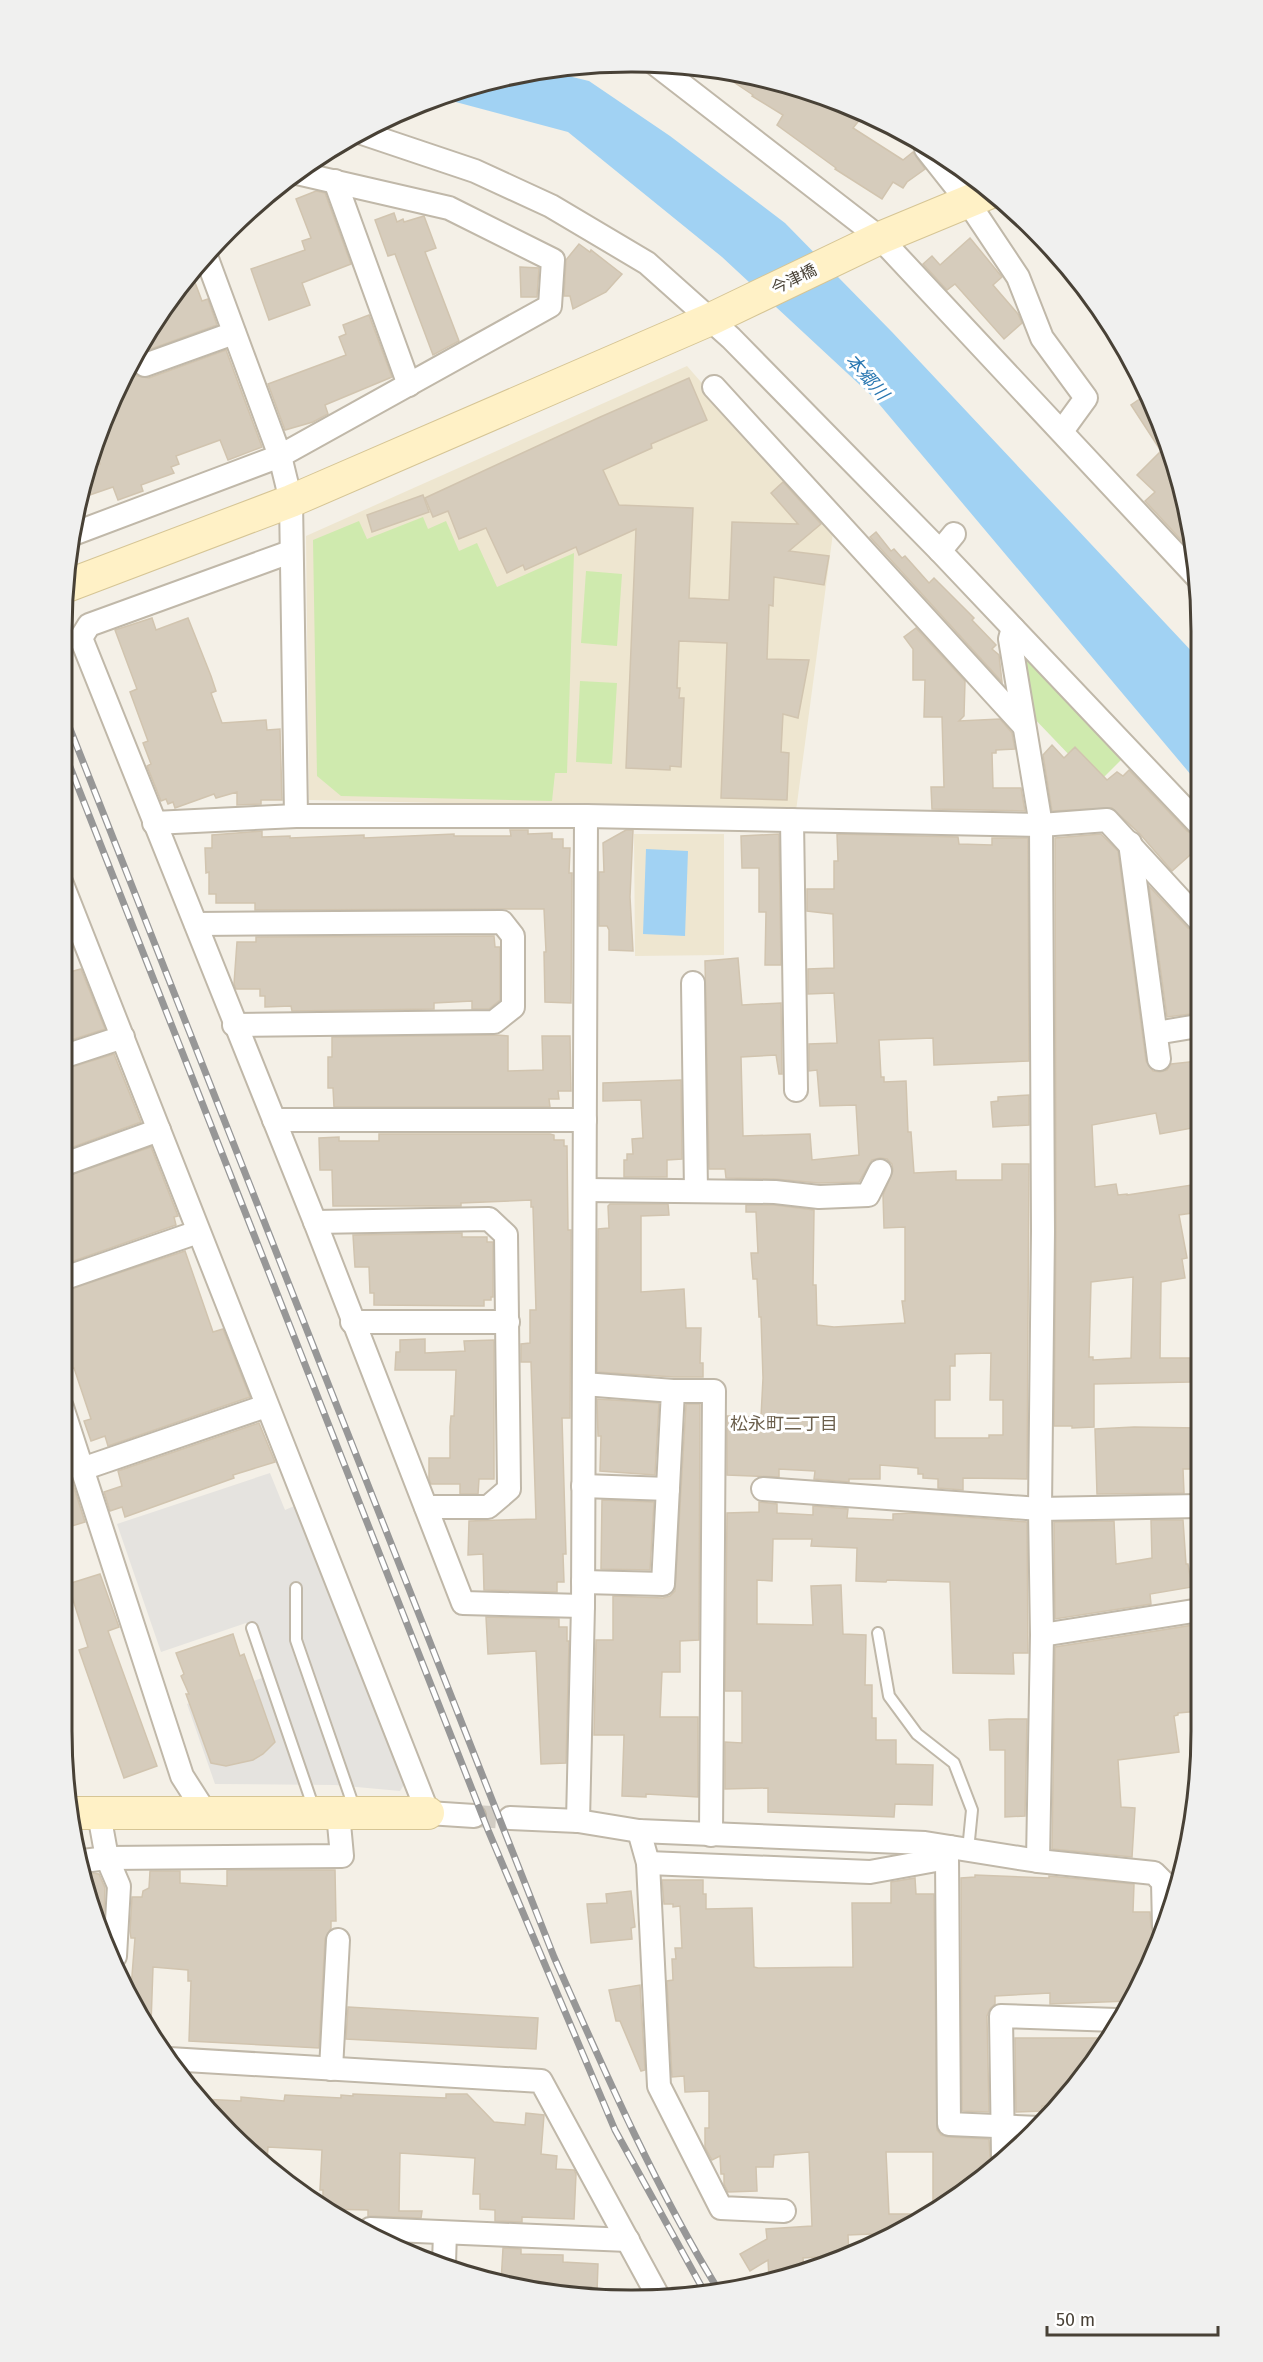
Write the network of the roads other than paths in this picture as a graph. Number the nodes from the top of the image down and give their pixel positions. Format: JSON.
{"nodes":[{"id":1,"x":666,"y":73,"type":"edge"},
{"id":2,"x":372,"y":136,"type":"edge"},
{"id":3,"x":308,"y":175,"type":"edge"},
{"id":4,"x":957,"y":177,"type":"edge"},
{"id":5,"x":335,"y":181,"type":"junction"},
{"id":6,"x":979,"y":197,"type":"edge"},
{"id":7,"x":874,"y":241,"type":"junction"},
{"id":8,"x":209,"y":265,"type":"edge"},
{"id":9,"x":716,"y":316,"type":"junction"},
{"id":10,"x":234,"y":333,"type":"junction"},
{"id":11,"x":145,"y":365,"type":"dead end"},
{"id":12,"x":409,"y":385,"type":"junction"},
{"id":13,"x":714,"y":387,"type":"dead end"},
{"id":14,"x":1062,"y":431,"type":"junction"},
{"id":15,"x":280,"y":456,"type":"junction"},
{"id":16,"x":291,"y":501,"type":"junction"},
{"id":17,"x":82,"y":531,"type":"edge"},
{"id":18,"x":954,"y":534,"type":"dead end"},
{"id":19,"x":940,"y":551,"type":"junction"},
{"id":20,"x":290,"y":552,"type":"junction"},
{"id":21,"x":1187,"y":566,"type":"edge"},
{"id":22,"x":74,"y":582,"type":"edge"},
{"id":23,"x":1013,"y":628,"type":"junction"},
{"id":24,"x":1024,"y":726,"type":"junction"},
{"id":25,"x":296,"y":816,"type":"junction"},
{"id":26,"x":586,"y":816,"type":"junction"},
{"id":27,"x":1191,"y":816,"type":"edge"},
{"id":28,"x":792,"y":820,"type":"junction"},
{"id":29,"x":154,"y":824,"type":"junction"},
{"id":30,"x":1041,"y":825,"type":"junction"},
{"id":31,"x":1130,"y":843,"type":"junction"},
{"id":32,"x":72,"y":909,"type":"edge"},
{"id":33,"x":1191,"y":911,"type":"edge"},
{"id":34,"x":196,"y":924,"type":"junction"},
{"id":35,"x":693,"y":983,"type":"dead end"},
{"id":36,"x":234,"y":1024,"type":"junction"},
{"id":37,"x":1191,"y":1027,"type":"edge"},
{"id":38,"x":1156,"y":1033,"type":"junction"},
{"id":39,"x":123,"y":1037,"type":"junction"},
{"id":40,"x":72,"y":1054,"type":"edge"},
{"id":41,"x":1159,"y":1059,"type":"dead end"},
{"id":42,"x":796,"y":1090,"type":"dead end"},
{"id":43,"x":274,"y":1120,"type":"junction"},
{"id":44,"x":585,"y":1120,"type":"junction"},
{"id":45,"x":159,"y":1130,"type":"junction"},
{"id":46,"x":72,"y":1161,"type":"edge"},
{"id":47,"x":880,"y":1171,"type":"dead end"},
{"id":48,"x":585,"y":1190,"type":"junction"},
{"id":49,"x":696,"y":1191,"type":"junction"},
{"id":50,"x":315,"y":1221,"type":"junction"},
{"id":51,"x":198,"y":1232,"type":"junction"},
{"id":52,"x":72,"y":1276,"type":"edge"},
{"id":53,"x":352,"y":1322,"type":"junction"},
{"id":54,"x":508,"y":1322,"type":"junction"},
{"id":55,"x":584,"y":1384,"type":"junction"},
{"id":56,"x":673,"y":1391,"type":"junction"},
{"id":57,"x":266,"y":1406,"type":"junction"},
{"id":58,"x":72,"y":1438,"type":"edge"},
{"id":59,"x":82,"y":1469,"type":"junction"},
{"id":60,"x":583,"y":1486,"type":"junction"},
{"id":61,"x":668,"y":1489,"type":"junction"},
{"id":62,"x":763,"y":1489,"type":"dead end"},
{"id":63,"x":1191,"y":1506,"type":"edge"},
{"id":64,"x":426,"y":1507,"type":"junction"},
{"id":65,"x":1040,"y":1509,"type":"junction"},
{"id":66,"x":583,"y":1582,"type":"junction"},
{"id":67,"x":296,"y":1588,"type":"dead end"},
{"id":68,"x":583,"y":1606,"type":"junction"},
{"id":69,"x":1191,"y":1611,"type":"edge"},
{"id":70,"x":252,"y":1628,"type":"dead end"},
{"id":71,"x":878,"y":1633,"type":"dead end"},
{"id":72,"x":1042,"y":1635,"type":"junction"},
{"id":73,"x":205,"y":1812,"type":"junction"},
{"id":74,"x":336,"y":1812,"type":"junction"},
{"id":75,"x":87,"y":1813,"type":"edge"},
{"id":76,"x":428,"y":1813,"type":"junction"},
{"id":77,"x":474,"y":1816,"type":"tunnel mouth"},
{"id":78,"x":510,"y":1818,"type":"tunnel mouth"},
{"id":79,"x":578,"y":1821,"type":"junction"},
{"id":80,"x":639,"y":1831,"type":"junction"},
{"id":81,"x":711,"y":1835,"type":"junction"},
{"id":82,"x":955,"y":1852,"type":"junction"},
{"id":83,"x":107,"y":1858,"type":"junction"},
{"id":84,"x":88,"y":1860,"type":"edge"},
{"id":85,"x":1038,"y":1861,"type":"junction"},
{"id":86,"x":648,"y":1863,"type":"junction"},
{"id":87,"x":1163,"y":1902,"type":"edge"},
{"id":88,"x":338,"y":1940,"type":"dead end"},
{"id":89,"x":115,"y":1945,"type":"edge"},
{"id":90,"x":1110,"y":2020,"type":"edge"},
{"id":91,"x":180,"y":2060,"type":"edge"},
{"id":92,"x":331,"y":2068,"type":"junction"},
{"id":93,"x":1004,"y":2126,"type":"junction"},
{"id":94,"x":1026,"y":2127,"type":"edge"},
{"id":95,"x":1003,"y":2148,"type":"edge"},
{"id":96,"x":784,"y":2211,"type":"dead end"},
{"id":97,"x":379,"y":2229,"type":"edge"},
{"id":98,"x":445,"y":2233,"type":"junction"},
{"id":99,"x":627,"y":2240,"type":"junction"},
{"id":100,"x":444,"y":2257,"type":"edge"},
{"id":101,"x":653,"y":2289,"type":"edge"}],
"edges":[{"from":1,"to":7,"type":"street"},
{"from":2,"to":9,"type":"street"},
{"from":3,"to":5,"type":"street"},
{"from":4,"to":6,"type":"street"},
{"from":5,"to":12,"type":"street"},
{"from":5,"to":12,"type":"street"},
{"from":6,"to":7,"type":"street","name":"今津橋"},
{"from":6,"to":14,"type":"street"},
{"from":7,"to":9,"type":"street","name":"今津橋"},
{"from":7,"to":14,"type":"street"},
{"from":8,"to":10,"type":"street"},
{"from":9,"to":16,"type":"street","name":"今津橋"},
{"from":9,"to":19,"type":"street"},
{"from":10,"to":11,"type":"street"},
{"from":10,"to":15,"type":"street"},
{"from":12,"to":15,"type":"street"},
{"from":13,"to":24,"type":"street"},
{"from":14,"to":21,"type":"street"},
{"from":15,"to":16,"type":"street"},
{"from":15,"to":17,"type":"street"},
{"from":16,"to":20,"type":"street"},
{"from":16,"to":22,"type":"street","name":"今津橋"},
{"from":18,"to":19,"type":"street"},
{"from":19,"to":23,"type":"street"},
{"from":20,"to":25,"type":"street"},
{"from":20,"to":29,"type":"street"},
{"from":23,"to":24,"type":"street"},
{"from":23,"to":27,"type":"street"},
{"from":24,"to":30,"type":"street"},
{"from":25,"to":26,"type":"street"},
{"from":25,"to":29,"type":"street"},
{"from":26,"to":28,"type":"street"},
{"from":26,"to":44,"type":"street"},
{"from":28,"to":30,"type":"street"},
{"from":28,"to":42,"type":"street"},
{"from":29,"to":34,"type":"street"},
{"from":30,"to":31,"type":"street"},
{"from":30,"to":65,"type":"street"},
{"from":31,"to":33,"type":"street"},
{"from":31,"to":38,"type":"street"},
{"from":32,"to":39,"type":"street"},
{"from":34,"to":36,"type":"street"},
{"from":34,"to":36,"type":"street"},
{"from":35,"to":49,"type":"street"},
{"from":36,"to":43,"type":"street"},
{"from":37,"to":38,"type":"street"},
{"from":38,"to":41,"type":"street"},
{"from":39,"to":40,"type":"street"},
{"from":39,"to":45,"type":"street"},
{"from":43,"to":44,"type":"street"},
{"from":43,"to":50,"type":"street"},
{"from":44,"to":48,"type":"street"},
{"from":45,"to":46,"type":"street"},
{"from":45,"to":51,"type":"street"},
{"from":47,"to":49,"type":"street"},
{"from":48,"to":49,"type":"street"},
{"from":48,"to":55,"type":"street"},
{"from":50,"to":53,"type":"street"},
{"from":50,"to":54,"type":"street"},
{"from":51,"to":52,"type":"street"},
{"from":51,"to":57,"type":"street"},
{"from":53,"to":54,"type":"street"},
{"from":53,"to":64,"type":"street"},
{"from":54,"to":64,"type":"street"},
{"from":55,"to":56,"type":"street"},
{"from":55,"to":60,"type":"street"},
{"from":56,"to":61,"type":"street"},
{"from":56,"to":81,"type":"street"},
{"from":57,"to":59,"type":"street"},
{"from":57,"to":76,"type":"street"},
{"from":58,"to":59,"type":"street"},
{"from":59,"to":73,"type":"street"},
{"from":60,"to":61,"type":"street"},
{"from":60,"to":66,"type":"street"},
{"from":61,"to":66,"type":"street"},
{"from":62,"to":65,"type":"street"},
{"from":63,"to":65,"type":"street"},
{"from":64,"to":68,"type":"street"},
{"from":65,"to":72,"type":"street"},
{"from":66,"to":68,"type":"street"},
{"from":67,"to":74,"type":"lane"},
{"from":68,"to":79,"type":"street"},
{"from":69,"to":72,"type":"street"},
{"from":70,"to":74,"type":"lane"},
{"from":71,"to":82,"type":"lane"},
{"from":72,"to":85,"type":"street"},
{"from":73,"to":74,"type":"street"},
{"from":73,"to":75,"type":"street"},
{"from":74,"to":76,"type":"street"},
{"from":74,"to":83,"type":"street"},
{"from":75,"to":83,"type":"street"},
{"from":76,"to":77,"type":"street"},
{"from":78,"to":79,"type":"street"},
{"from":79,"to":80,"type":"street"},
{"from":80,"to":81,"type":"street"},
{"from":80,"to":86,"type":"street"},
{"from":81,"to":82,"type":"street"},
{"from":82,"to":85,"type":"street"},
{"from":82,"to":86,"type":"street"},
{"from":82,"to":93,"type":"street"},
{"from":83,"to":84,"type":"street"},
{"from":83,"to":89,"type":"street"},
{"from":85,"to":87,"type":"street"},
{"from":86,"to":96,"type":"street"},
{"from":88,"to":92,"type":"street"},
{"from":90,"to":93,"type":"street"},
{"from":91,"to":92,"type":"street"},
{"from":92,"to":99,"type":"street"},
{"from":93,"to":94,"type":"street"},
{"from":93,"to":95,"type":"street"},
{"from":97,"to":98,"type":"street"},
{"from":98,"to":99,"type":"street"},
{"from":98,"to":100,"type":"street"},
{"from":99,"to":101,"type":"street"}]}
